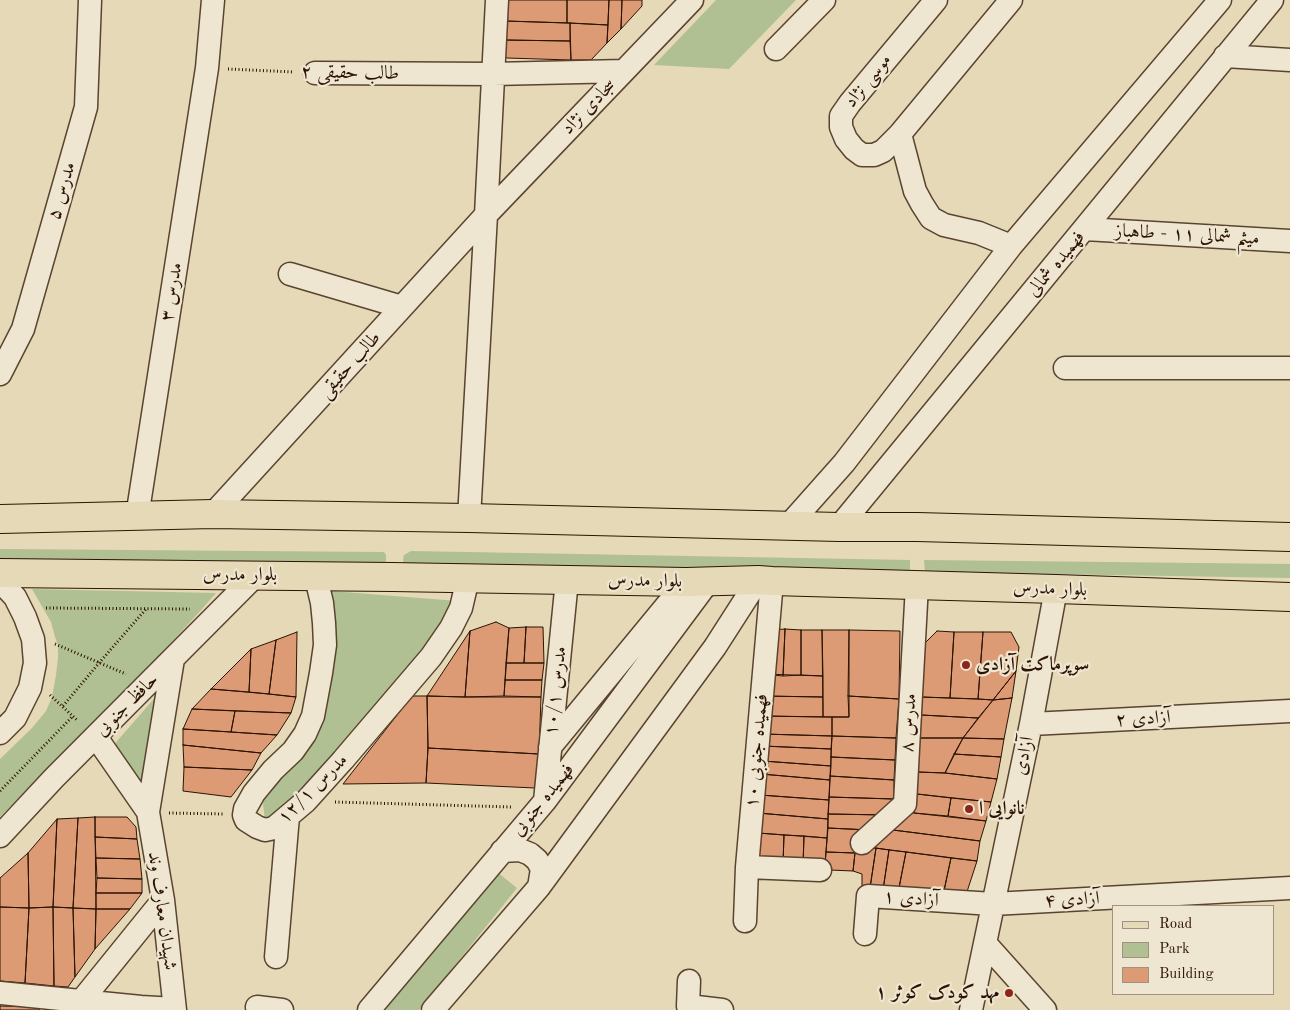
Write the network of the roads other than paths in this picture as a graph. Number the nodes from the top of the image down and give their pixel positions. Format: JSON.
{"nodes":[{"id":1,"x":90,"y":0,"type":"edge"},
{"id":2,"x":213,"y":0,"type":"edge"},
{"id":3,"x":496,"y":0,"type":"edge"},
{"id":4,"x":692,"y":0,"type":"edge"},
{"id":5,"x":824,"y":0,"type":"edge"},
{"id":6,"x":936,"y":0,"type":"edge"},
{"id":7,"x":1011,"y":0,"type":"edge"},
{"id":8,"x":1220,"y":0,"type":"edge"},
{"id":9,"x":1272,"y":0,"type":"edge"},
{"id":10,"x":776,"y":50,"type":"dead end"},
{"id":11,"x":1225,"y":56,"type":"junction"},
{"id":12,"x":1290,"y":60,"type":"edge"},
{"id":13,"x":624,"y":72,"type":"junction"},
{"id":14,"x":315,"y":73,"type":"road end"},
{"id":15,"x":493,"y":74,"type":"junction"},
{"id":16,"x":900,"y":134,"type":"junction"},
{"id":17,"x":486,"y":215,"type":"junction"},
{"id":18,"x":1085,"y":229,"type":"junction"},
{"id":19,"x":1290,"y":241,"type":"edge"},
{"id":20,"x":1011,"y":246,"type":"junction"},
{"id":21,"x":290,"y":274,"type":"dead end"},
{"id":22,"x":402,"y":307,"type":"junction"},
{"id":23,"x":1065,"y":368,"type":"dead end"},
{"id":24,"x":1290,"y":368,"type":"edge"},
{"id":25,"x":0,"y":374,"type":"edge"},
{"id":26,"x":844,"y":462,"type":"junction"},
{"id":27,"x":874,"y":484,"type":"junction"},
{"id":28,"x":213,"y":514,"type":"junction"},
{"id":29,"x":137,"y":517,"type":"junction"},
{"id":30,"x":469,"y":518,"type":"junction"},
{"id":31,"x":0,"y":519,"type":"edge"},
{"id":32,"x":788,"y":526,"type":"junction"},
{"id":33,"x":839,"y":527,"type":"junction"},
{"id":34,"x":1290,"y":537,"type":"edge"},
{"id":35,"x":0,"y":574,"type":"edge"},
{"id":36,"x":256,"y":575,"type":"junction"},
{"id":37,"x":313,"y":576,"type":"junction"},
{"id":38,"x":468,"y":578,"type":"junction"},
{"id":39,"x":567,"y":580,"type":"junction"},
{"id":40,"x":0,"y":581,"type":"edge"},
{"id":41,"x":765,"y":581,"type":"junction"},
{"id":42,"x":697,"y":582,"type":"junction"},
{"id":43,"x":917,"y":585,"type":"junction"},
{"id":44,"x":1056,"y":589,"type":"junction"},
{"id":45,"x":1290,"y":597,"type":"edge"},
{"id":46,"x":173,"y":659,"type":"junction"},
{"id":47,"x":1290,"y":711,"type":"edge"},
{"id":48,"x":1031,"y":724,"type":"junction"},
{"id":49,"x":0,"y":733,"type":"edge"},
{"id":50,"x":96,"y":737,"type":"junction"},
{"id":51,"x":550,"y":747,"type":"junction"},
{"id":52,"x":542,"y":805,"type":"junction"},
{"id":53,"x":148,"y":812,"type":"junction"},
{"id":54,"x":288,"y":816,"type":"junction"},
{"id":55,"x":0,"y":836,"type":"edge"},
{"id":56,"x":862,"y":843,"type":"dead end"},
{"id":57,"x":502,"y":851,"type":"junction"},
{"id":58,"x":747,"y":867,"type":"junction"},
{"id":59,"x":820,"y":870,"type":"dead end"},
{"id":60,"x":539,"y":886,"type":"junction"},
{"id":61,"x":1290,"y":888,"type":"edge"},
{"id":62,"x":163,"y":900,"type":"junction"},
{"id":63,"x":993,"y":904,"type":"junction"},
{"id":64,"x":745,"y":921,"type":"dead end"},
{"id":65,"x":865,"y":934,"type":"dead end"},
{"id":66,"x":985,"y":943,"type":"junction"},
{"id":67,"x":276,"y":957,"type":"dead end"},
{"id":68,"x":171,"y":969,"type":"junction"},
{"id":69,"x":689,"y":981,"type":"dead end"},
{"id":70,"x":0,"y":993,"type":"edge"},
{"id":71,"x":78,"y":1005,"type":"edge"},
{"id":72,"x":257,"y":1007,"type":"dead end"},
{"id":73,"x":140,"y":1009,"type":"edge"},
{"id":74,"x":175,"y":1009,"type":"edge"},
{"id":75,"x":282,"y":1010,"type":"edge"},
{"id":76,"x":369,"y":1010,"type":"edge"},
{"id":77,"x":433,"y":1010,"type":"edge"},
{"id":78,"x":722,"y":1010,"type":"edge"},
{"id":79,"x":971,"y":1010,"type":"edge"},
{"id":80,"x":1045,"y":1010,"type":"edge"}],
"edges":[{"from":1,"to":25,"type":"street","name":"مدرس ۵"},
{"from":2,"to":29,"type":"street","name":"مدرس ۳"},
{"from":3,"to":15,"type":"street"},
{"from":4,"to":13,"type":"street","name":"سجادی نژاد"},
{"from":5,"to":10,"type":"street"},
{"from":6,"to":16,"type":"street","name":"موسی نژاد"},
{"from":7,"to":16,"type":"street","name":"موسی نژاد"},
{"from":8,"to":20,"type":"street"},
{"from":9,"to":11,"type":"street","name":"فهمیده شمالی"},
{"from":11,"to":12,"type":"street"},
{"from":11,"to":18,"type":"street","name":"فهمیده شمالی"},
{"from":13,"to":15,"type":"street","name":"طالب حقیقی ۲"},
{"from":13,"to":17,"type":"street","name":"سجادی نژاد"},
{"from":14,"to":15,"type":"street","name":"طالب حقیقی ۲"},
{"from":15,"to":17,"type":"street"},
{"from":16,"to":20,"type":"street"},
{"from":17,"to":22,"type":"street","name":"طالب حقیقی"},
{"from":17,"to":30,"type":"street"},
{"from":18,"to":19,"type":"street","name":"میثم شمالی ۱۱ - طاهباز"},
{"from":18,"to":27,"type":"street","name":"فهمیده شمالی"},
{"from":20,"to":26,"type":"street"},
{"from":21,"to":22,"type":"street"},
{"from":22,"to":28,"type":"street","name":"طالب حقیقی"},
{"from":23,"to":24,"type":"street"},
{"from":26,"to":27,"type":"street"},
{"from":26,"to":32,"type":"street"},
{"from":27,"to":33,"type":"street","name":"فهمیده شمالی"},
{"from":28,"to":29,"type":"main road"},
{"from":28,"to":30,"type":"main road"},
{"from":29,"to":31,"type":"main road"},
{"from":30,"to":32,"type":"main road"},
{"from":32,"to":33,"type":"main road"},
{"from":33,"to":34,"type":"main road"},
{"from":35,"to":36,"type":"main road","name":"بلوار مدرس"},
{"from":36,"to":37,"type":"main road","name":"بلوار مدرس"},
{"from":36,"to":46,"type":"street","name":"حافظ جنوبی"},
{"from":37,"to":38,"type":"main road","name":"بلوار مدرس"},
{"from":37,"to":54,"type":"street","name":"مدرس ۱۲/۱"},
{"from":38,"to":39,"type":"main road","name":"بلوار مدرس"},
{"from":38,"to":54,"type":"street","name":"مدرس ۱۲/۱"},
{"from":39,"to":42,"type":"main road","name":"بلوار مدرس"},
{"from":39,"to":51,"type":"street","name":"مدرس ۱۰/۱"},
{"from":40,"to":49,"type":"street"},
{"from":41,"to":42,"type":"main road","name":"بلوار مدرس"},
{"from":41,"to":43,"type":"main road","name":"بلوار مدرس"},
{"from":41,"to":58,"type":"street","name":"فهمیده جنوبی ۱۰"},
{"from":41,"to":60,"type":"street"},
{"from":42,"to":51,"type":"street"},
{"from":42,"to":52,"type":"street","name":"فهمیده جنوبی"},
{"from":43,"to":44,"type":"main road","name":"بلوار مدرس"},
{"from":43,"to":56,"type":"street","name":"مدرس ۸"},
{"from":44,"to":45,"type":"main road","name":"بلوار مدرس"},
{"from":44,"to":48,"type":"street","name":"آزادی"},
{"from":46,"to":50,"type":"street","name":"حافظ جنوبی"},
{"from":46,"to":53,"type":"street"},
{"from":47,"to":48,"type":"street","name":"آزادی ۲"},
{"from":48,"to":63,"type":"street","name":"آزادی"},
{"from":50,"to":53,"type":"street"},
{"from":50,"to":55,"type":"street","name":"حافظ جنوبی"},
{"from":51,"to":52,"type":"street","name":"مدرس ۱۰/۱"},
{"from":52,"to":57,"type":"street","name":"فهمیده جنوبی"},
{"from":53,"to":62,"type":"street","name":"شهیدان معارف وند"},
{"from":54,"to":67,"type":"street"},
{"from":57,"to":60,"type":"street"},
{"from":57,"to":76,"type":"street","name":"فهمیده جنوبی"},
{"from":58,"to":59,"type":"street"},
{"from":58,"to":64,"type":"street","name":"فهمیده جنوبی ۱۰"},
{"from":60,"to":77,"type":"street"},
{"from":61,"to":63,"type":"street","name":"آزادی ۴"},
{"from":62,"to":68,"type":"street","name":"شهیدان معارف وند"},
{"from":62,"to":71,"type":"street"},
{"from":63,"to":65,"type":"street","name":"آزادی ۱"},
{"from":63,"to":66,"type":"street","name":"آزادی"},
{"from":66,"to":79,"type":"street","name":"آزادی"},
{"from":66,"to":80,"type":"street"},
{"from":68,"to":73,"type":"street"},
{"from":68,"to":74,"type":"street","name":"شهیدان معارف وند"},
{"from":69,"to":78,"type":"street"},
{"from":70,"to":71,"type":"street"},
{"from":71,"to":73,"type":"street"},
{"from":72,"to":75,"type":"street"},
{"from":73,"to":74,"type":"street"}]}
